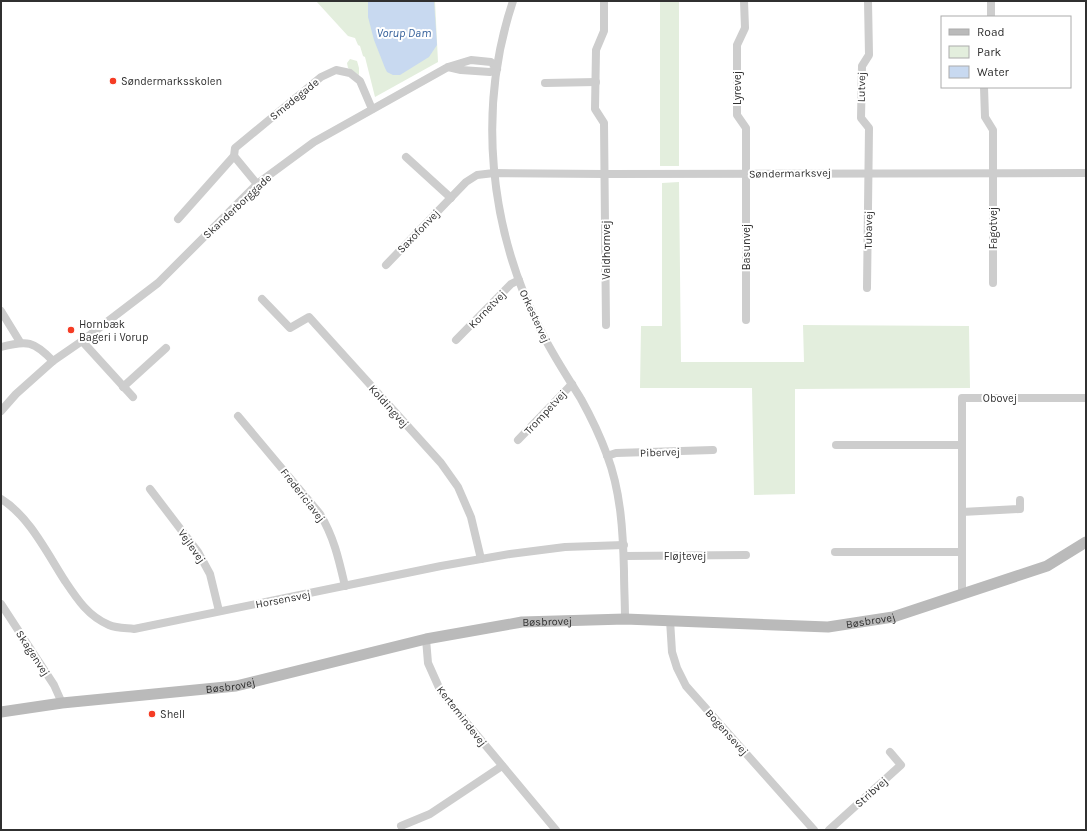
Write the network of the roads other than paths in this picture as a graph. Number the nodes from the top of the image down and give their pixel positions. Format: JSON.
{"nodes":[{"id":1,"x":513,"y":1,"type":"edge"},
{"id":2,"x":604,"y":1,"type":"edge"},
{"id":3,"x":744,"y":1,"type":"edge"},
{"id":4,"x":868,"y":1,"type":"edge"},
{"id":5,"x":991,"y":1,"type":"edge"},
{"id":6,"x":991,"y":16,"type":"edge"},
{"id":7,"x":497,"y":68,"type":"junction"},
{"id":8,"x":596,"y":82,"type":"junction"},
{"id":9,"x":545,"y":84,"type":"dead end"},
{"id":10,"x":984,"y":88,"type":"edge"},
{"id":11,"x":372,"y":109,"type":"junction"},
{"id":12,"x":234,"y":156,"type":"junction"},
{"id":13,"x":406,"y":157,"type":"dead end"},
{"id":14,"x":992,"y":172,"type":"junction"},
{"id":15,"x":494,"y":173,"type":"junction"},
{"id":16,"x":869,"y":173,"type":"junction"},
{"id":17,"x":1086,"y":173,"type":"edge"},
{"id":18,"x":605,"y":174,"type":"junction"},
{"id":19,"x":747,"y":174,"type":"junction"},
{"id":20,"x":257,"y":184,"type":"junction"},
{"id":21,"x":451,"y":198,"type":"junction"},
{"id":22,"x":178,"y":219,"type":"dead end"},
{"id":23,"x":386,"y":265,"type":"dead end"},
{"id":24,"x":519,"y":280,"type":"junction"},
{"id":25,"x":993,"y":283,"type":"dead end"},
{"id":26,"x":867,"y":288,"type":"dead end"},
{"id":27,"x":262,"y":299,"type":"dead end"},
{"id":28,"x":1,"y":311,"type":"edge"},
{"id":29,"x":746,"y":320,"type":"dead end"},
{"id":30,"x":606,"y":325,"type":"dead end"},
{"id":31,"x":456,"y":340,"type":"dead end"},
{"id":32,"x":82,"y":341,"type":"junction"},
{"id":33,"x":20,"y":342,"type":"junction"},
{"id":34,"x":1,"y":347,"type":"edge"},
{"id":35,"x":166,"y":348,"type":"dead end"},
{"id":36,"x":53,"y":361,"type":"junction"},
{"id":37,"x":572,"y":384,"type":"junction"},
{"id":38,"x":123,"y":387,"type":"junction"},
{"id":39,"x":133,"y":398,"type":"dead end"},
{"id":40,"x":1086,"y":398,"type":"edge"},
{"id":41,"x":1,"y":411,"type":"edge"},
{"id":42,"x":238,"y":416,"type":"dead end"},
{"id":43,"x":518,"y":440,"type":"dead end"},
{"id":44,"x":836,"y":445,"type":"dead end"},
{"id":45,"x":962,"y":445,"type":"junction"},
{"id":46,"x":713,"y":450,"type":"dead end"},
{"id":47,"x":607,"y":456,"type":"junction"},
{"id":48,"x":150,"y":489,"type":"dead end"},
{"id":49,"x":1,"y":499,"type":"edge"},
{"id":50,"x":1020,"y":500,"type":"dead end"},
{"id":51,"x":962,"y":512,"type":"junction"},
{"id":52,"x":1086,"y":542,"type":"edge"},
{"id":53,"x":624,"y":545,"type":"junction"},
{"id":54,"x":835,"y":552,"type":"dead end"},
{"id":55,"x":962,"y":552,"type":"junction"},
{"id":56,"x":746,"y":555,"type":"dead end"},
{"id":57,"x":624,"y":556,"type":"junction"},
{"id":58,"x":481,"y":559,"type":"junction"},
{"id":59,"x":345,"y":586,"type":"junction"},
{"id":60,"x":962,"y":595,"type":"junction"},
{"id":61,"x":1,"y":604,"type":"edge"},
{"id":62,"x":219,"y":611,"type":"junction"},
{"id":63,"x":625,"y":619,"type":"junction"},
{"id":64,"x":670,"y":620,"type":"junction"},
{"id":65,"x":426,"y":639,"type":"junction"},
{"id":66,"x":62,"y":703,"type":"junction"},
{"id":67,"x":1,"y":712,"type":"edge"},
{"id":68,"x":890,"y":752,"type":"dead end"},
{"id":69,"x":502,"y":766,"type":"junction"},
{"id":70,"x":401,"y":826,"type":"dead end"},
{"id":71,"x":556,"y":830,"type":"edge"},
{"id":72,"x":814,"y":830,"type":"edge"},
{"id":73,"x":829,"y":830,"type":"edge"}],
"edges":[{"from":1,"to":7,"type":"street","name":"Orkestervej"},
{"from":2,"to":8,"type":"street","name":"Valdhornvej"},
{"from":3,"to":19,"type":"street","name":"Lyrevej"},
{"from":4,"to":16,"type":"street","name":"Lutvej"},
{"from":5,"to":6,"type":"street"},
{"from":7,"to":11,"type":"street","name":"Skanderborggade"},
{"from":7,"to":15,"type":"street","name":"Orkestervej"},
{"from":8,"to":9,"type":"street"},
{"from":8,"to":18,"type":"street","name":"Valdhornvej"},
{"from":10,"to":14,"type":"street","name":"Fagotvej"},
{"from":11,"to":12,"type":"street","name":"Smedegade"},
{"from":11,"to":20,"type":"street","name":"Skanderborggade"},
{"from":12,"to":20,"type":"street"},
{"from":12,"to":22,"type":"street","name":"Smedegade"},
{"from":13,"to":21,"type":"street"},
{"from":14,"to":16,"type":"street","name":"Søndermarksvej"},
{"from":14,"to":17,"type":"street","name":"Søndermarksvej"},
{"from":14,"to":25,"type":"street","name":"Fagotvej"},
{"from":15,"to":18,"type":"street","name":"Søndermarksvej"},
{"from":15,"to":21,"type":"street","name":"Saxofonvej"},
{"from":15,"to":24,"type":"street","name":"Orkestervej"},
{"from":16,"to":19,"type":"street","name":"Søndermarksvej"},
{"from":16,"to":26,"type":"street","name":"Tubavej"},
{"from":18,"to":19,"type":"street","name":"Søndermarksvej"},
{"from":18,"to":30,"type":"street","name":"Valdhornvej"},
{"from":19,"to":29,"type":"street","name":"Basunvej"},
{"from":20,"to":32,"type":"street","name":"Skanderborggade"},
{"from":21,"to":23,"type":"street","name":"Saxofonvej"},
{"from":24,"to":31,"type":"street","name":"Kornetvej"},
{"from":24,"to":37,"type":"street","name":"Orkestervej"},
{"from":27,"to":58,"type":"street","name":"Koldingvej"},
{"from":28,"to":33,"type":"street"},
{"from":32,"to":36,"type":"street","name":"Skanderborggade"},
{"from":32,"to":38,"type":"street"},
{"from":33,"to":34,"type":"street"},
{"from":33,"to":36,"type":"street"},
{"from":35,"to":38,"type":"street"},
{"from":36,"to":41,"type":"street","name":"Skanderborggade"},
{"from":37,"to":43,"type":"street","name":"Trompetvej"},
{"from":37,"to":47,"type":"street","name":"Orkestervej"},
{"from":38,"to":39,"type":"street"},
{"from":40,"to":45,"type":"street","name":"Obovej"},
{"from":42,"to":59,"type":"street","name":"Fredericiavej"},
{"from":44,"to":45,"type":"street"},
{"from":45,"to":51,"type":"street","name":"Obovej"},
{"from":46,"to":47,"type":"street","name":"Pibervej"},
{"from":47,"to":53,"type":"street","name":"Orkestervej"},
{"from":48,"to":62,"type":"street","name":"Vejlevej"},
{"from":49,"to":62,"type":"street","name":"Horsensvej"},
{"from":50,"to":51,"type":"street"},
{"from":51,"to":55,"type":"street","name":"Obovej"},
{"from":52,"to":60,"type":"street","name":"Bøsbrovej"},
{"from":53,"to":57,"type":"street","name":"Orkestervej"},
{"from":53,"to":58,"type":"street","name":"Horsensvej"},
{"from":54,"to":55,"type":"street"},
{"from":55,"to":60,"type":"street","name":"Obovej"},
{"from":56,"to":57,"type":"street","name":"Fløjtevej"},
{"from":57,"to":63,"type":"street","name":"Orkestervej"},
{"from":58,"to":59,"type":"street","name":"Horsensvej"},
{"from":59,"to":62,"type":"street","name":"Horsensvej"},
{"from":60,"to":64,"type":"street","name":"Bøsbrovej"},
{"from":61,"to":66,"type":"street","name":"Skagenvej"},
{"from":63,"to":64,"type":"street","name":"Bøsbrovej"},
{"from":63,"to":65,"type":"street","name":"Bøsbrovej"},
{"from":64,"to":72,"type":"street","name":"Bogensevej"},
{"from":65,"to":66,"type":"street","name":"Bøsbrovej"},
{"from":65,"to":69,"type":"street","name":"Kertemindevej"},
{"from":66,"to":67,"type":"street","name":"Bøsbrovej"},
{"from":68,"to":73,"type":"street","name":"Stribvej"},
{"from":69,"to":70,"type":"street"},
{"from":69,"to":71,"type":"street","name":"Kertemindevej"}]}
